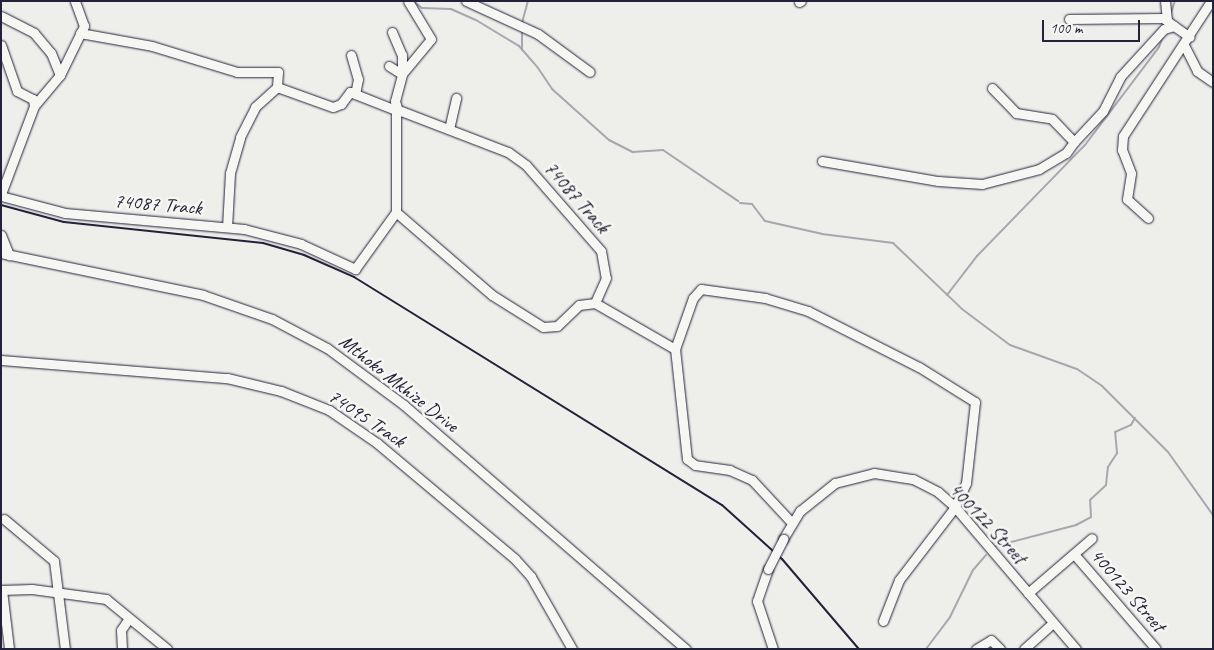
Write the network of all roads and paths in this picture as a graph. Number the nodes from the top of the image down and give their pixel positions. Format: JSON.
{"nodes":[{"id":1,"x":408,"y":1,"type":"edge"},
{"id":2,"x":466,"y":1,"type":"edge"},
{"id":3,"x":1165,"y":1,"type":"edge"},
{"id":4,"x":1211,"y":1,"type":"edge"},
{"id":5,"x":77,"y":4,"type":"edge"},
{"id":6,"x":1,"y":16,"type":"edge"},
{"id":7,"x":1069,"y":19,"type":"dead end"},
{"id":8,"x":1167,"y":20,"type":"junction"},
{"id":9,"x":1174,"y":26,"type":"junction"},
{"id":10,"x":392,"y":32,"type":"dead end"},
{"id":11,"x":80,"y":33,"type":"junction"},
{"id":12,"x":1190,"y":37,"type":"junction"},
{"id":13,"x":1,"y":45,"type":"edge"},
{"id":14,"x":1184,"y":45,"type":"junction"},
{"id":15,"x":351,"y":55,"type":"dead end"},
{"id":16,"x":388,"y":66,"type":"dead end"},
{"id":17,"x":590,"y":72,"type":"dead end"},
{"id":18,"x":402,"y":74,"type":"junction"},
{"id":19,"x":60,"y":75,"type":"junction"},
{"id":20,"x":1213,"y":82,"type":"edge"},
{"id":21,"x":277,"y":87,"type":"junction"},
{"id":22,"x":992,"y":88,"type":"dead end"},
{"id":23,"x":355,"y":94,"type":"junction"},
{"id":24,"x":456,"y":98,"type":"dead end"},
{"id":25,"x":34,"y":106,"type":"junction"},
{"id":26,"x":398,"y":111,"type":"junction"},
{"id":27,"x":449,"y":129,"type":"junction"},
{"id":28,"x":1074,"y":142,"type":"junction"},
{"id":29,"x":822,"y":161,"type":"dead end"},
{"id":30,"x":1,"y":195,"type":"edge"},
{"id":31,"x":396,"y":212,"type":"junction"},
{"id":32,"x":1148,"y":218,"type":"dead end"},
{"id":33,"x":227,"y":227,"type":"junction"},
{"id":34,"x":1,"y":235,"type":"edge"},
{"id":35,"x":5,"y":254,"type":"edge"},
{"id":36,"x":595,"y":303,"type":"junction"},
{"id":37,"x":675,"y":350,"type":"junction"},
{"id":38,"x":1,"y":360,"type":"edge"},
{"id":39,"x":955,"y":508,"type":"junction"},
{"id":40,"x":2,"y":520,"type":"edge"},
{"id":41,"x":792,"y":523,"type":"junction"},
{"id":42,"x":1092,"y":538,"type":"dead end"},
{"id":43,"x":1074,"y":554,"type":"junction"},
{"id":44,"x":2,"y":590,"type":"edge"},
{"id":45,"x":59,"y":592,"type":"junction"},
{"id":46,"x":1028,"y":594,"type":"junction"},
{"id":47,"x":129,"y":618,"type":"junction"},
{"id":48,"x":883,"y":622,"type":"dead end"},
{"id":49,"x":1054,"y":623,"type":"junction"},
{"id":50,"x":9,"y":649,"type":"edge"},
{"id":51,"x":65,"y":649,"type":"edge"},
{"id":52,"x":122,"y":649,"type":"edge"},
{"id":53,"x":167,"y":649,"type":"edge"},
{"id":54,"x":572,"y":649,"type":"edge"},
{"id":55,"x":686,"y":649,"type":"edge"},
{"id":56,"x":773,"y":649,"type":"edge"},
{"id":57,"x":976,"y":649,"type":"edge"},
{"id":58,"x":1000,"y":649,"type":"edge"},
{"id":59,"x":1024,"y":649,"type":"edge"},
{"id":60,"x":1076,"y":649,"type":"edge"},
{"id":61,"x":1156,"y":649,"type":"edge"}],
"edges":[{"from":1,"to":18,"type":"street"},
{"from":2,"to":17,"type":"street"},
{"from":3,"to":8,"type":"street"},
{"from":4,"to":12,"type":"street"},
{"from":5,"to":11,"type":"street"},
{"from":6,"to":19,"type":"street"},
{"from":7,"to":8,"type":"street"},
{"from":8,"to":9,"type":"street"},
{"from":9,"to":12,"type":"street"},
{"from":9,"to":28,"type":"street"},
{"from":10,"to":18,"type":"street"},
{"from":11,"to":19,"type":"street"},
{"from":11,"to":21,"type":"street"},
{"from":12,"to":14,"type":"street"},
{"from":13,"to":25,"type":"street"},
{"from":14,"to":20,"type":"street"},
{"from":14,"to":32,"type":"street"},
{"from":15,"to":23,"type":"street"},
{"from":16,"to":18,"type":"street"},
{"from":18,"to":26,"type":"street"},
{"from":19,"to":25,"type":"street"},
{"from":21,"to":23,"type":"street"},
{"from":21,"to":33,"type":"street"},
{"from":22,"to":28,"type":"street"},
{"from":23,"to":26,"type":"street","name":"74087 Track"},
{"from":24,"to":27,"type":"street"},
{"from":25,"to":30,"type":"street"},
{"from":26,"to":27,"type":"street","name":"74087 Track"},
{"from":26,"to":31,"type":"street"},
{"from":27,"to":36,"type":"street","name":"74087 Track"},
{"from":28,"to":29,"type":"street"},
{"from":30,"to":33,"type":"street","name":"74087 Track"},
{"from":31,"to":33,"type":"street","name":"74087 Track"},
{"from":31,"to":36,"type":"street"},
{"from":34,"to":35,"type":"street"},
{"from":35,"to":55,"type":"street","name":"Mthoko Mkhize Drive"},
{"from":36,"to":37,"type":"street"},
{"from":37,"to":39,"type":"street"},
{"from":37,"to":41,"type":"street"},
{"from":38,"to":54,"type":"street","name":"74095 Track"},
{"from":39,"to":41,"type":"street","name":"400122 Street"},
{"from":39,"to":46,"type":"street","name":"400122 Street"},
{"from":39,"to":48,"type":"street"},
{"from":40,"to":45,"type":"street"},
{"from":41,"to":56,"type":"street","name":"400122 Street","bridge":true},
{"from":42,"to":43,"type":"street","name":"400123 Street"},
{"from":43,"to":46,"type":"street","name":"400123 Street"},
{"from":43,"to":61,"type":"street","name":"400123 Street"},
{"from":44,"to":45,"type":"street"},
{"from":44,"to":50,"type":"street"},
{"from":45,"to":47,"type":"street"},
{"from":45,"to":51,"type":"street"},
{"from":46,"to":49,"type":"street","name":"400122 Street"},
{"from":47,"to":52,"type":"street"},
{"from":47,"to":53,"type":"street"},
{"from":49,"to":59,"type":"street"},
{"from":49,"to":60,"type":"street","name":"400122 Street"},
{"from":57,"to":58,"type":"street"}]}
